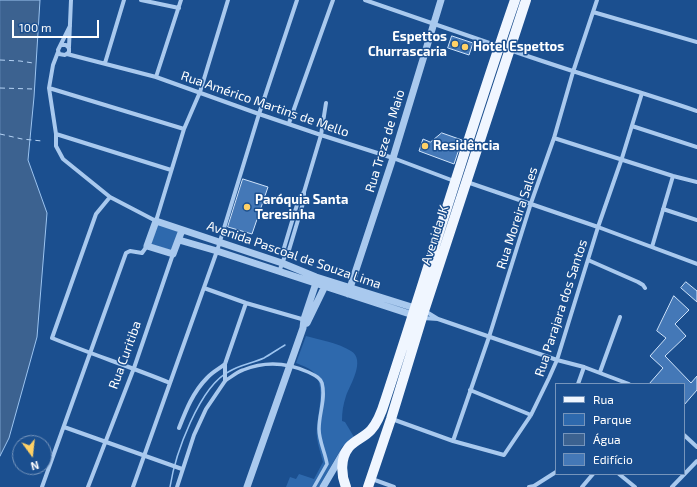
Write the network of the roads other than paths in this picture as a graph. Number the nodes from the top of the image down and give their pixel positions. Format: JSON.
{"nodes":[{"id":1,"x":71,"y":0,"type":"edge"},
{"id":2,"x":124,"y":0,"type":"edge"},
{"id":3,"x":141,"y":0,"type":"edge"},
{"id":4,"x":182,"y":0,"type":"edge"},
{"id":5,"x":228,"y":0,"type":"edge"},
{"id":6,"x":297,"y":0,"type":"edge"},
{"id":7,"x":333,"y":0,"type":"edge"},
{"id":8,"x":364,"y":0,"type":"edge"},
{"id":9,"x":441,"y":0,"type":"edge"},
{"id":10,"x":514,"y":0,"type":"edge"},
{"id":11,"x":526,"y":0,"type":"edge"},
{"id":12,"x":597,"y":0,"type":"edge"},
{"id":13,"x":179,"y":8,"type":"junction"},
{"id":14,"x":593,"y":12,"type":"junction"},
{"id":15,"x":433,"y":24,"type":"junction"},
{"id":16,"x":70,"y":26,"type":"junction"},
{"id":17,"x":697,"y":42,"type":"edge"},
{"id":18,"x":61,"y":44,"type":"junction"},
{"id":19,"x":499,"y":46,"type":"junction"},
{"id":20,"x":509,"y":50,"type":"junction"},
{"id":21,"x":58,"y":52,"type":"junction"},
{"id":22,"x":68,"y":52,"type":"junction"},
{"id":23,"x":105,"y":63,"type":"junction"},
{"id":24,"x":573,"y":72,"type":"junction"},
{"id":25,"x":156,"y":77,"type":"junction"},
{"id":26,"x":49,"y":88,"type":"junction"},
{"id":27,"x":200,"y":92,"type":"junction"},
{"id":28,"x":642,"y":92,"type":"junction"},
{"id":29,"x":326,"y":103,"type":"dead end"},
{"id":30,"x":697,"y":111,"type":"edge"},
{"id":31,"x":259,"y":114,"type":"junction"},
{"id":32,"x":289,"y":124,"type":"junction"},
{"id":33,"x":632,"y":126,"type":"junction"},
{"id":34,"x":184,"y":129,"type":"junction"},
{"id":35,"x":56,"y":134,"type":"junction"},
{"id":36,"x":321,"y":135,"type":"junction"},
{"id":37,"x":554,"y":138,"type":"junction"},
{"id":38,"x":697,"y":147,"type":"edge"},
{"id":39,"x":394,"y":158,"type":"junction"},
{"id":40,"x":622,"y":158,"type":"junction"},
{"id":41,"x":171,"y":170,"type":"junction"},
{"id":42,"x":673,"y":176,"type":"junction"},
{"id":43,"x":455,"y":181,"type":"junction"},
{"id":44,"x":466,"y":182,"type":"junction"},
{"id":45,"x":697,"y":182,"type":"edge"},
{"id":46,"x":110,"y":197,"type":"junction"},
{"id":47,"x":531,"y":204,"type":"junction"},
{"id":48,"x":663,"y":209,"type":"junction"},
{"id":49,"x":156,"y":220,"type":"junction"},
{"id":50,"x":697,"y":220,"type":"edge"},
{"id":51,"x":598,"y":226,"type":"junction"},
{"id":52,"x":182,"y":230,"type":"junction"},
{"id":53,"x":179,"y":240,"type":"junction"},
{"id":54,"x":220,"y":242,"type":"junction"},
{"id":55,"x":147,"y":246,"type":"junction"},
{"id":56,"x":652,"y":247,"type":"junction"},
{"id":57,"x":217,"y":251,"type":"junction"},
{"id":58,"x":173,"y":254,"type":"junction"},
{"id":59,"x":588,"y":260,"type":"junction"},
{"id":60,"x":282,"y":263,"type":"junction"},
{"id":61,"x":697,"y":264,"type":"edge"},
{"id":62,"x":279,"y":272,"type":"junction"},
{"id":63,"x":316,"y":280,"type":"junction"},
{"id":64,"x":325,"y":286,"type":"junction"},
{"id":65,"x":204,"y":288,"type":"junction"},
{"id":66,"x":645,"y":288,"type":"dead end"},
{"id":67,"x":349,"y":291,"type":"junction"},
{"id":68,"x":246,"y":303,"type":"junction"},
{"id":69,"x":419,"y":313,"type":"junction"},
{"id":70,"x":620,"y":317,"type":"dead end"},
{"id":71,"x":438,"y":319,"type":"junction"},
{"id":72,"x":306,"y":320,"type":"junction"},
{"id":73,"x":489,"y":337,"type":"junction"},
{"id":74,"x":91,"y":354,"type":"junction"},
{"id":75,"x":557,"y":360,"type":"junction"},
{"id":76,"x":225,"y":364,"type":"junction"},
{"id":77,"x":584,"y":367,"type":"junction"},
{"id":78,"x":134,"y":368,"type":"junction"},
{"id":79,"x":600,"y":372,"type":"junction"},
{"id":80,"x":225,"y":381,"type":"junction"},
{"id":81,"x":170,"y":383,"type":"junction"},
{"id":82,"x":578,"y":383,"type":"edge"},
{"id":83,"x":627,"y":383,"type":"edge"},
{"id":84,"x":470,"y":390,"type":"junction"},
{"id":85,"x":531,"y":415,"type":"junction"},
{"id":86,"x":392,"y":419,"type":"junction"},
{"id":87,"x":64,"y":427,"type":"junction"},
{"id":88,"x":179,"y":428,"type":"dead end"},
{"id":89,"x":685,"y":436,"type":"edge"},
{"id":90,"x":105,"y":441,"type":"junction"},
{"id":91,"x":453,"y":441,"type":"junction"},
{"id":92,"x":349,"y":447,"type":"junction"},
{"id":93,"x":697,"y":447,"type":"edge"},
{"id":94,"x":144,"y":456,"type":"junction"},
{"id":95,"x":697,"y":461,"type":"edge"},
{"id":96,"x":182,"y":469,"type":"junction"},
{"id":97,"x":555,"y":473,"type":"edge"},
{"id":98,"x":685,"y":473,"type":"edge"},
{"id":99,"x":592,"y":475,"type":"edge"},
{"id":100,"x":620,"y":475,"type":"edge"},
{"id":101,"x":684,"y":475,"type":"edge"},
{"id":102,"x":370,"y":483,"type":"edge"},
{"id":103,"x":42,"y":487,"type":"edge"},
{"id":104,"x":88,"y":487,"type":"edge"},
{"id":105,"x":133,"y":487,"type":"edge"},
{"id":106,"x":177,"y":487,"type":"edge"},
{"id":107,"x":247,"y":487,"type":"edge"},
{"id":108,"x":314,"y":487,"type":"edge"},
{"id":109,"x":323,"y":487,"type":"edge"},
{"id":110,"x":346,"y":487,"type":"edge"},
{"id":111,"x":394,"y":487,"type":"edge"},
{"id":112,"x":529,"y":487,"type":"edge"},
{"id":113,"x":582,"y":487,"type":"edge"},
{"id":114,"x":634,"y":487,"type":"edge"},
{"id":115,"x":672,"y":487,"type":"edge"}],
"edges":[{"from":1,"to":16,"type":"street"},
{"from":2,"to":23,"type":"street"},
{"from":3,"to":13,"type":"street"},
{"from":4,"to":13,"type":"street"},
{"from":5,"to":27,"type":"street"},
{"from":6,"to":31,"type":"street"},
{"from":7,"to":32,"type":"street"},
{"from":8,"to":15,"type":"street"},
{"from":9,"to":15,"type":"street","name":"Rua Treze de Maio"},
{"from":10,"to":19,"type":"main road","name":"Avenida JK"},
{"from":11,"to":20,"type":"main road","name":"Avenida JK"},
{"from":12,"to":14,"type":"street","name":"Rua Moreira Sales"},
{"from":13,"to":25,"type":"street"},
{"from":14,"to":17,"type":"street"},
{"from":14,"to":24,"type":"street","name":"Rua Moreira Sales"},
{"from":15,"to":19,"type":"street"},
{"from":15,"to":39,"type":"street","name":"Rua Treze de Maio"},
{"from":16,"to":18,"type":"street"},
{"from":16,"to":22,"type":"street"},
{"from":18,"to":21,"type":"street"},
{"from":18,"to":22,"type":"street"},
{"from":19,"to":43,"type":"main road","name":"Avenida JK"},
{"from":20,"to":24,"type":"street"},
{"from":20,"to":44,"type":"main road","name":"Avenida JK"},
{"from":21,"to":22,"type":"street"},
{"from":21,"to":26,"type":"street"},
{"from":22,"to":23,"type":"street","name":"Rua Américo Martins de Mello"},
{"from":23,"to":25,"type":"street","name":"Rua Américo Martins de Mello"},
{"from":24,"to":28,"type":"street"},
{"from":24,"to":37,"type":"street","name":"Rua Moreira Sales"},
{"from":25,"to":27,"type":"street","name":"Rua Américo Martins de Mello"},
{"from":26,"to":34,"type":"street"},
{"from":26,"to":35,"type":"street"},
{"from":27,"to":31,"type":"street","name":"Rua Américo Martins de Mello"},
{"from":27,"to":34,"type":"street"},
{"from":28,"to":30,"type":"street"},
{"from":28,"to":33,"type":"street","name":"Rua Parajara dos Santos"},
{"from":29,"to":36,"type":"street"},
{"from":31,"to":32,"type":"street","name":"Rua Américo Martins de Mello"},
{"from":31,"to":54,"type":"street"},
{"from":32,"to":36,"type":"street","name":"Rua Américo Martins de Mello"},
{"from":33,"to":38,"type":"street"},
{"from":33,"to":40,"type":"street","name":"Rua Parajara dos Santos"},
{"from":34,"to":41,"type":"street"},
{"from":35,"to":41,"type":"street"},
{"from":35,"to":46,"type":"street"},
{"from":36,"to":39,"type":"street","name":"Rua Américo Martins de Mello"},
{"from":36,"to":60,"type":"street"},
{"from":37,"to":40,"type":"street"},
{"from":37,"to":47,"type":"street","name":"Rua Moreira Sales"},
{"from":39,"to":43,"type":"street","name":"Rua Américo Martins de Mello"},
{"from":39,"to":67,"type":"street","name":"Rua Treze de Maio"},
{"from":40,"to":42,"type":"street"},
{"from":40,"to":51,"type":"street","name":"Rua Parajara dos Santos"},
{"from":41,"to":49,"type":"street"},
{"from":42,"to":45,"type":"street"},
{"from":42,"to":48,"type":"street"},
{"from":43,"to":69,"type":"main road","name":"Avenida JK"},
{"from":44,"to":47,"type":"street"},
{"from":44,"to":69,"type":"main road","name":"Avenida JK"},
{"from":46,"to":49,"type":"street"},
{"from":46,"to":74,"type":"street"},
{"from":47,"to":51,"type":"street"},
{"from":47,"to":73,"type":"street","name":"Rua Moreira Sales"},
{"from":48,"to":50,"type":"street"},
{"from":48,"to":56,"type":"street"},
{"from":49,"to":52,"type":"street","name":"Avenida Pascoal de Souza Lima"},
{"from":49,"to":55,"type":"street"},
{"from":51,"to":56,"type":"street"},
{"from":51,"to":59,"type":"street","name":"Rua Parajara dos Santos"},
{"from":52,"to":53,"type":"street","name":"Rua Curitiba"},
{"from":52,"to":54,"type":"street","name":"Avenida Pascoal de Souza Lima"},
{"from":53,"to":57,"type":"street","name":"Avenida Pascoal de Souza Lima"},
{"from":53,"to":58,"type":"street","name":"Rua Curitiba"},
{"from":54,"to":57,"type":"street"},
{"from":54,"to":60,"type":"street","name":"Avenida Pascoal de Souza Lima"},
{"from":55,"to":58,"type":"street"},
{"from":55,"to":74,"type":"street"},
{"from":56,"to":61,"type":"street"},
{"from":57,"to":62,"type":"street","name":"Avenida Pascoal de Souza Lima"},
{"from":57,"to":65,"type":"street"},
{"from":58,"to":78,"type":"street","name":"Rua Curitiba"},
{"from":59,"to":66,"type":"street"},
{"from":59,"to":75,"type":"street","name":"Rua Parajara dos Santos"},
{"from":60,"to":62,"type":"street"},
{"from":60,"to":63,"type":"street","name":"Avenida Pascoal de Souza Lima"},
{"from":62,"to":63,"type":"street","name":"Avenida Pascoal de Souza Lima"},
{"from":63,"to":64,"type":"street","name":"Avenida Pascoal de Souza Lima"},
{"from":63,"to":67,"type":"street","name":"Avenida Pascoal de Souza Lima"},
{"from":63,"to":72,"type":"street"},
{"from":64,"to":67,"type":"street","name":"Avenida Pascoal de Souza Lima"},
{"from":64,"to":72,"type":"street"},
{"from":65,"to":68,"type":"street"},
{"from":65,"to":81,"type":"street"},
{"from":67,"to":69,"type":"street","name":"Avenida Pascoal de Souza Lima"},
{"from":68,"to":72,"type":"street"},
{"from":68,"to":76,"type":"street"},
{"from":69,"to":71,"type":"street"},
{"from":69,"to":71,"type":"street"},
{"from":69,"to":86,"type":"main road","name":"Avenida JK"},
{"from":69,"to":92,"type":"main road","name":"Avenida JK"},
{"from":70,"to":79,"type":"street"},
{"from":71,"to":73,"type":"street"},
{"from":72,"to":107,"type":"street"},
{"from":73,"to":75,"type":"street"},
{"from":73,"to":84,"type":"street","name":"Rua Moreira Sales"},
{"from":74,"to":78,"type":"street"},
{"from":74,"to":87,"type":"street"},
{"from":75,"to":77,"type":"street"},
{"from":75,"to":85,"type":"street","name":"Rua Parajara dos Santos"},
{"from":76,"to":80,"type":"street"},
{"from":76,"to":88,"type":"street"},
{"from":77,"to":79,"type":"street"},
{"from":77,"to":82,"type":"street"},
{"from":78,"to":81,"type":"street"},
{"from":78,"to":90,"type":"street","name":"Rua Curitiba"},
{"from":79,"to":83,"type":"street"},
{"from":80,"to":96,"type":"street"},
{"from":80,"to":108,"type":"street"},
{"from":81,"to":94,"type":"street"},
{"from":84,"to":85,"type":"street"},
{"from":84,"to":91,"type":"street","name":"Rua Moreira Sales"},
{"from":85,"to":91,"type":"street","name":"Rua Parajara dos Santos"},
{"from":86,"to":91,"type":"street","name":"Rua Parajara dos Santos"},
{"from":86,"to":102,"type":"main road","name":"Avenida JK"},
{"from":87,"to":90,"type":"street"},
{"from":87,"to":103,"type":"street"},
{"from":89,"to":93,"type":"street"},
{"from":90,"to":94,"type":"street"},
{"from":90,"to":104,"type":"street","name":"Rua Curitiba"},
{"from":92,"to":109,"type":"street"},
{"from":92,"to":110,"type":"main road"},
{"from":94,"to":96,"type":"street"},
{"from":94,"to":105,"type":"street"},
{"from":95,"to":98,"type":"street"},
{"from":96,"to":106,"type":"street"},
{"from":97,"to":112,"type":"street"},
{"from":99,"to":113,"type":"street"},
{"from":100,"to":114,"type":"street"},
{"from":101,"to":115,"type":"street"},
{"from":102,"to":111,"type":"street"}]}
